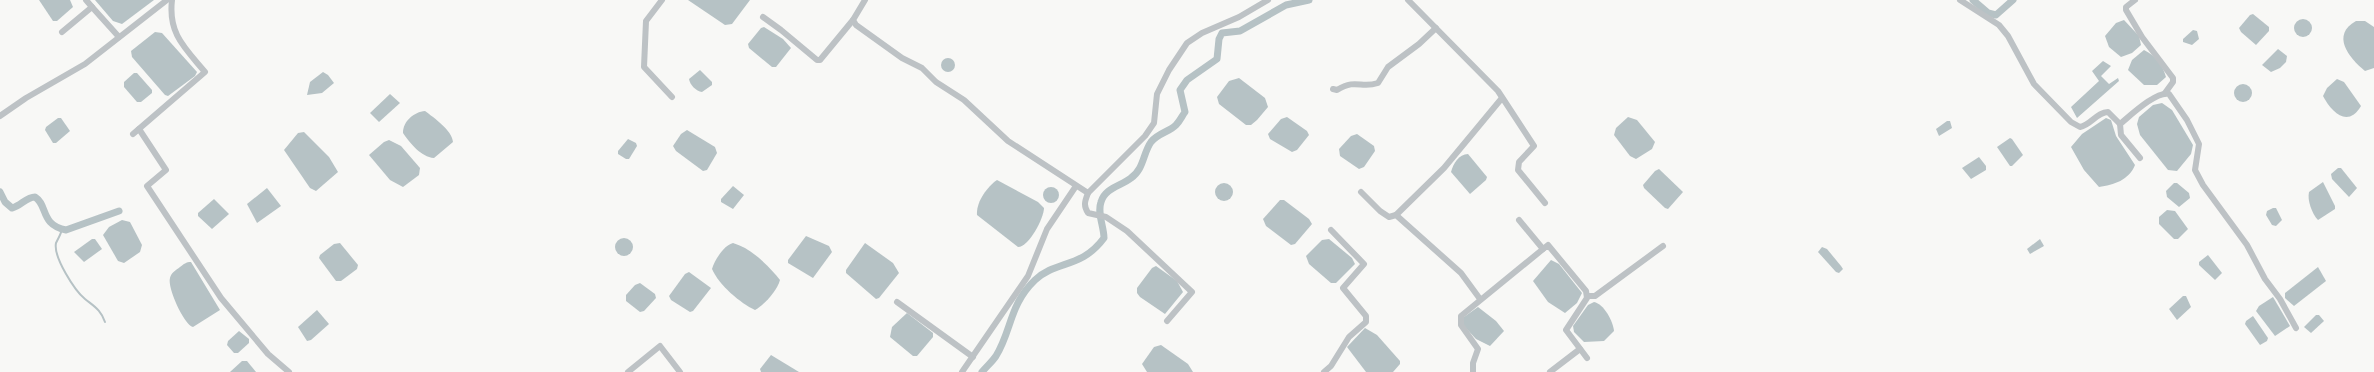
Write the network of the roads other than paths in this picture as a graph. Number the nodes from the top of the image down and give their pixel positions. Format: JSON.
{"nodes":[{"id":1,"x":86,"y":0,"type":"edge"},
{"id":2,"x":167,"y":0,"type":"edge"},
{"id":3,"x":172,"y":0,"type":"edge"},
{"id":4,"x":662,"y":0,"type":"edge"},
{"id":5,"x":865,"y":0,"type":"edge"},
{"id":6,"x":1268,"y":0,"type":"edge"},
{"id":7,"x":1408,"y":0,"type":"edge"},
{"id":8,"x":1960,"y":0,"type":"edge"},
{"id":9,"x":2135,"y":0,"type":"edge"},
{"id":10,"x":92,"y":7,"type":"junction"},
{"id":11,"x":763,"y":17,"type":"dead end"},
{"id":12,"x":853,"y":20,"type":"junction"},
{"id":13,"x":1436,"y":28,"type":"junction"},
{"id":14,"x":62,"y":32,"type":"dead end"},
{"id":15,"x":119,"y":37,"type":"junction"},
{"id":16,"x":1333,"y":89,"type":"dead end"},
{"id":17,"x":2165,"y":93,"type":"junction"},
{"id":18,"x":672,"y":97,"type":"dead end"},
{"id":19,"x":1502,"y":98,"type":"junction"},
{"id":20,"x":0,"y":116,"type":"edge"},
{"id":21,"x":2120,"y":124,"type":"junction"},
{"id":22,"x":139,"y":129,"type":"junction"},
{"id":23,"x":134,"y":134,"type":"dead end"},
{"id":24,"x":2140,"y":158,"type":"dead end"},
{"id":25,"x":1076,"y":186,"type":"junction"},
{"id":26,"x":1088,"y":192,"type":"junction"},
{"id":27,"x":1361,"y":192,"type":"dead end"},
{"id":28,"x":1545,"y":203,"type":"dead end"},
{"id":29,"x":1396,"y":215,"type":"junction"},
{"id":30,"x":1519,"y":220,"type":"dead end"},
{"id":31,"x":1331,"y":230,"type":"dead end"},
{"id":32,"x":1663,"y":246,"type":"dead end"},
{"id":33,"x":1543,"y":250,"type":"junction"},
{"id":34,"x":1587,"y":296,"type":"junction"},
{"id":35,"x":1480,"y":299,"type":"junction"},
{"id":36,"x":897,"y":302,"type":"dead end"},
{"id":37,"x":1167,"y":321,"type":"dead end"},
{"id":38,"x":2296,"y":328,"type":"dead end"},
{"id":39,"x":1580,"y":349,"type":"junction"},
{"id":40,"x":973,"y":357,"type":"junction"},
{"id":41,"x":1587,"y":358,"type":"dead end"},
{"id":42,"x":289,"y":372,"type":"edge"},
{"id":43,"x":628,"y":372,"type":"edge"},
{"id":44,"x":680,"y":372,"type":"edge"},
{"id":45,"x":962,"y":372,"type":"edge"},
{"id":46,"x":1324,"y":372,"type":"edge"},
{"id":47,"x":1473,"y":372,"type":"edge"},
{"id":48,"x":1550,"y":372,"type":"edge"}],
"edges":[{"from":1,"to":10,"type":"street"},
{"from":2,"to":15,"type":"street"},
{"from":3,"to":22,"type":"street"},
{"from":4,"to":18,"type":"street"},
{"from":5,"to":12,"type":"street"},
{"from":6,"to":26,"type":"street"},
{"from":7,"to":13,"type":"street"},
{"from":8,"to":21,"type":"street"},
{"from":9,"to":17,"type":"street"},
{"from":10,"to":14,"type":"street"},
{"from":10,"to":15,"type":"street"},
{"from":11,"to":12,"type":"street"},
{"from":12,"to":25,"type":"street"},
{"from":13,"to":16,"type":"street"},
{"from":13,"to":19,"type":"street"},
{"from":15,"to":20,"type":"street"},
{"from":17,"to":21,"type":"street"},
{"from":17,"to":38,"type":"street"},
{"from":19,"to":28,"type":"street"},
{"from":19,"to":29,"type":"street"},
{"from":21,"to":24,"type":"street"},
{"from":22,"to":23,"type":"street"},
{"from":22,"to":42,"type":"street"},
{"from":25,"to":26,"type":"street"},
{"from":25,"to":40,"type":"street"},
{"from":26,"to":37,"type":"street"},
{"from":27,"to":29,"type":"street"},
{"from":29,"to":35,"type":"street"},
{"from":30,"to":33,"type":"street"},
{"from":31,"to":46,"type":"street"},
{"from":32,"to":34,"type":"street"},
{"from":33,"to":34,"type":"street"},
{"from":33,"to":35,"type":"street"},
{"from":34,"to":39,"type":"street"},
{"from":35,"to":47,"type":"street"},
{"from":36,"to":40,"type":"street"},
{"from":39,"to":41,"type":"street"},
{"from":39,"to":48,"type":"street"},
{"from":40,"to":45,"type":"street"},
{"from":43,"to":44,"type":"street"}]}
